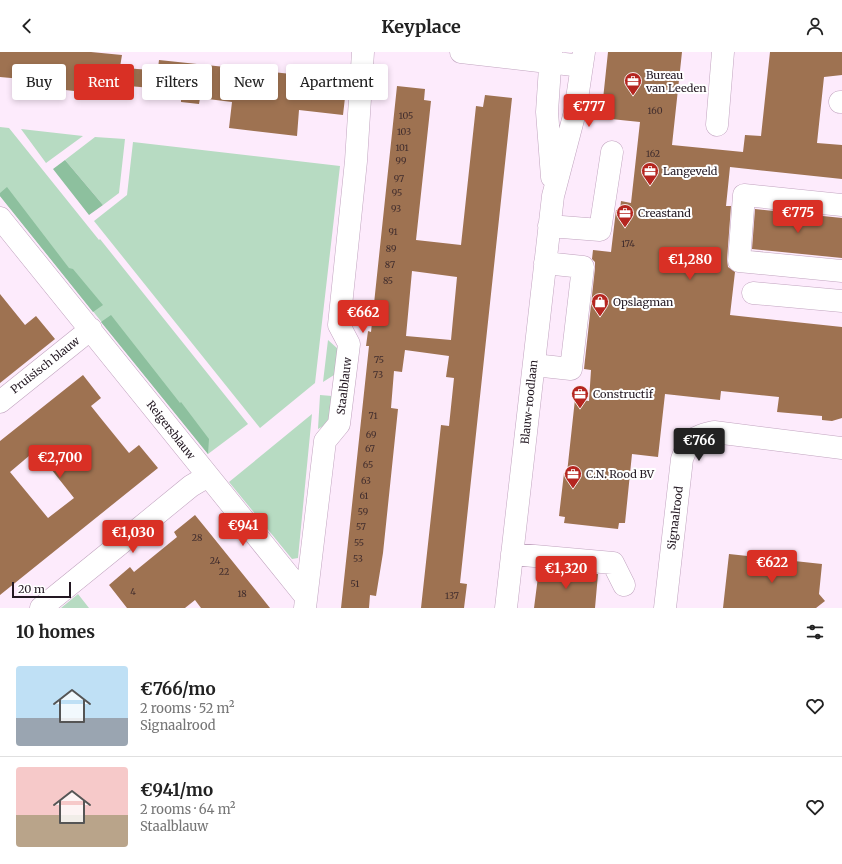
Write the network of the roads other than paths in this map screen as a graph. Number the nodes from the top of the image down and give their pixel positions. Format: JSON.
{"nodes":[{"id":1,"x":364,"y":52,"type":"edge"},
{"id":2,"x":461,"y":52,"type":"edge"},
{"id":3,"x":723,"y":52,"type":"edge"},
{"id":4,"x":551,"y":57,"type":"edge"},
{"id":5,"x":583,"y":59,"type":"edge"},
{"id":6,"x":717,"y":125,"type":"dead end"},
{"id":7,"x":612,"y":152,"type":"dead end"},
{"id":8,"x":553,"y":196,"type":"junction"},
{"id":9,"x":842,"y":205,"type":"edge"},
{"id":10,"x":0,"y":218,"type":"edge"},
{"id":11,"x":550,"y":226,"type":"junction"},
{"id":12,"x":545,"y":263,"type":"junction"},
{"id":13,"x":842,"y":271,"type":"edge"},
{"id":14,"x":752,"y":293,"type":"dead end"},
{"id":15,"x":842,"y":301,"type":"edge"},
{"id":16,"x":91,"y":330,"type":"junction"},
{"id":17,"x":534,"y":365,"type":"junction"},
{"id":18,"x":0,"y":402,"type":"edge"},
{"id":19,"x":842,"y":448,"type":"edge"},
{"id":20,"x":208,"y":476,"type":"junction"},
{"id":21,"x":512,"y":554,"type":"junction"},
{"id":22,"x":624,"y":585,"type":"dead end"},
{"id":23,"x":305,"y":603,"type":"edge"},
{"id":24,"x":41,"y":608,"type":"edge"},
{"id":25,"x":506,"y":608,"type":"edge"},
{"id":26,"x":665,"y":608,"type":"edge"}],
"edges":[{"from":1,"to":23,"type":"street","name":"Staalblauw"},
{"from":2,"to":4,"type":"street"},
{"from":3,"to":6,"type":"street"},
{"from":4,"to":5,"type":"street"},
{"from":4,"to":8,"type":"street","name":"Blauw-roodlaan"},
{"from":5,"to":8,"type":"street","name":"Blauw-roodlaan"},
{"from":7,"to":11,"type":"street"},
{"from":8,"to":11,"type":"street","name":"Blauw-roodlaan"},
{"from":9,"to":13,"type":"street"},
{"from":10,"to":16,"type":"street","name":"Reigersblauw"},
{"from":11,"to":12,"type":"street","name":"Blauw-roodlaan"},
{"from":12,"to":17,"type":"street","name":"Blauw-roodlaan"},
{"from":12,"to":17,"type":"street"},
{"from":14,"to":15,"type":"street"},
{"from":16,"to":18,"type":"street","name":"Pruisisch blauw"},
{"from":16,"to":20,"type":"street","name":"Reigersblauw"},
{"from":17,"to":21,"type":"street","name":"Blauw-roodlaan"},
{"from":19,"to":26,"type":"street","name":"Signaalrood"},
{"from":20,"to":23,"type":"street","name":"Staalblauw"},
{"from":20,"to":24,"type":"street"},
{"from":21,"to":22,"type":"street"},
{"from":21,"to":25,"type":"street","name":"Blauw-roodlaan"}]}
